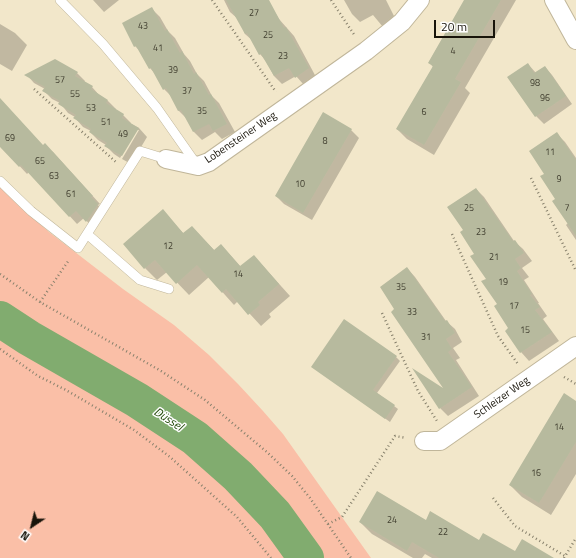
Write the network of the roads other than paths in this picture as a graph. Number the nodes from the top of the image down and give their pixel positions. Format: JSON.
{"nodes":[{"id":1,"x":60,"y":0,"type":"edge"},
{"id":2,"x":420,"y":0,"type":"edge"},
{"id":3,"x":554,"y":0,"type":"edge"},
{"id":4,"x":576,"y":40,"type":"edge"},
{"id":5,"x":166,"y":158,"type":"joint"},
{"id":6,"x":198,"y":166,"type":"junction"},
{"id":7,"x":0,"y":181,"type":"edge"},
{"id":8,"x":87,"y":234,"type":"junction"},
{"id":9,"x":169,"y":289,"type":"dead end"},
{"id":10,"x":576,"y":346,"type":"edge"},
{"id":11,"x":424,"y":441,"type":"road end"}],
"edges":[{"from":1,"to":6,"type":"lane"},
{"from":2,"to":6,"type":"street","name":"Lobensteiner Weg"},
{"from":3,"to":4,"type":"street"},
{"from":5,"to":6,"type":"street","name":"Lobensteiner Weg"},
{"from":5,"to":8,"type":"lane","name":"Lobensteiner Weg"},
{"from":7,"to":8,"type":"lane","name":"Lobensteiner Weg"},
{"from":8,"to":9,"type":"lane"},
{"from":10,"to":11,"type":"street","name":"Schleizer Weg"}]}
